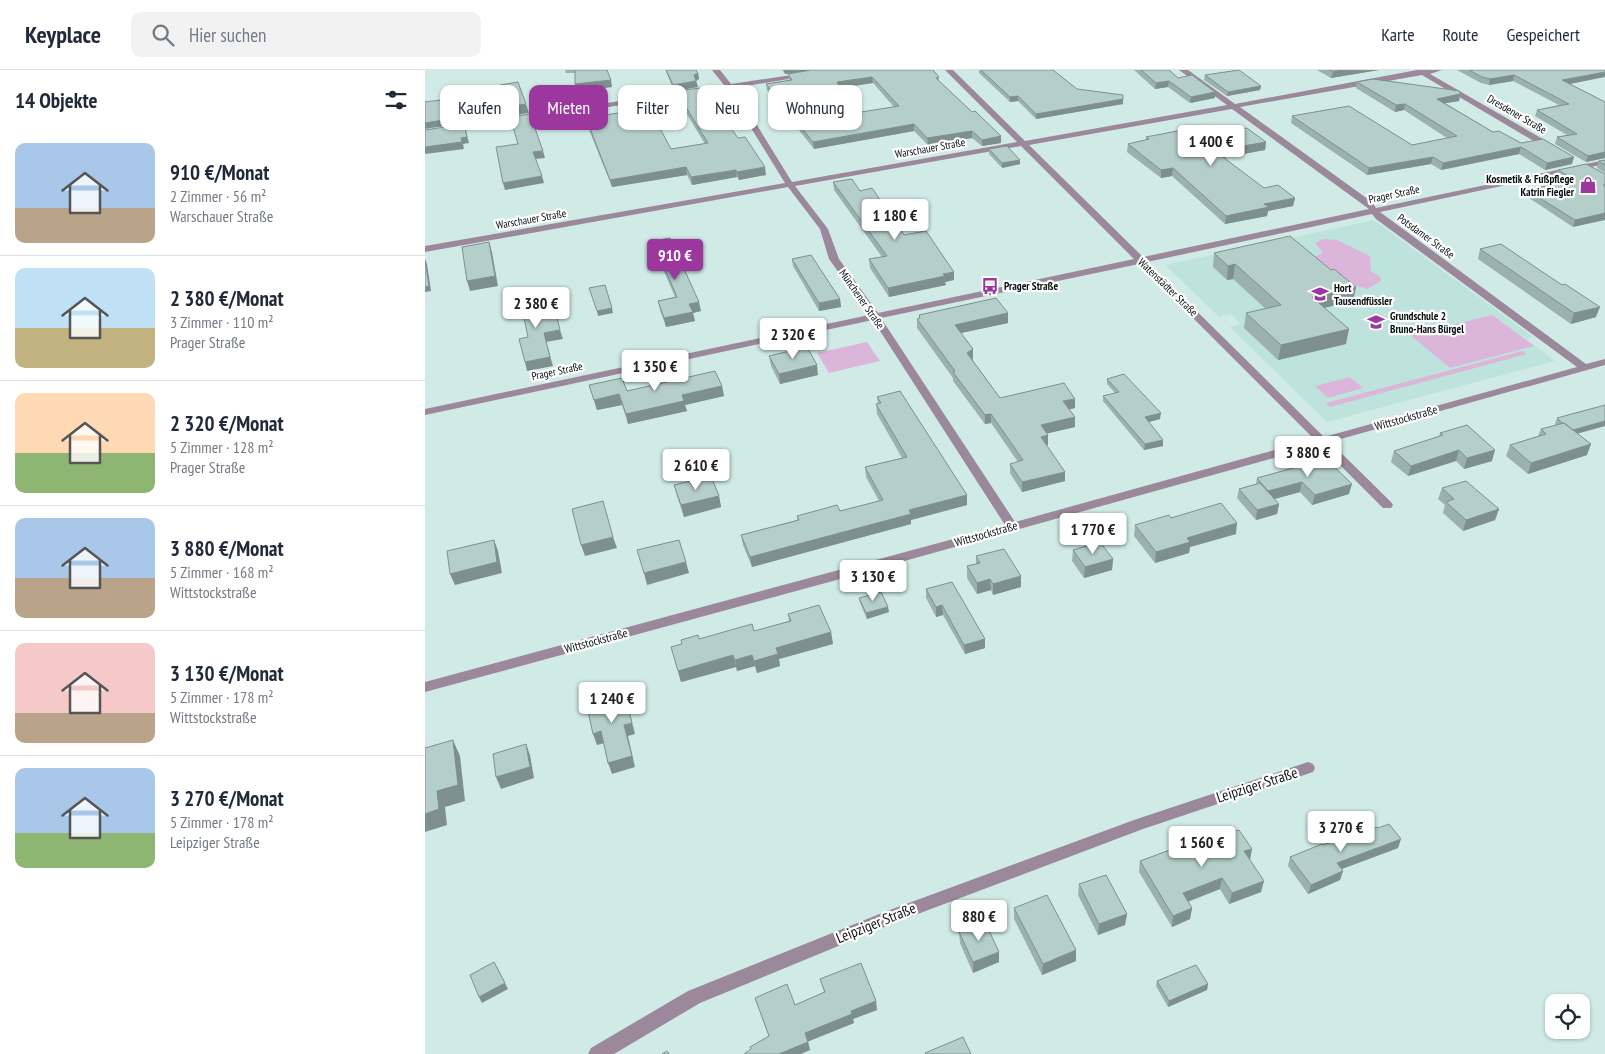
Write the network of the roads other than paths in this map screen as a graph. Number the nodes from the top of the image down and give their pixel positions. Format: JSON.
{"nodes":[{"id":1,"x":716,"y":70,"type":"edge"},
{"id":2,"x":839,"y":70,"type":"edge"},
{"id":3,"x":949,"y":70,"type":"edge"},
{"id":4,"x":1183,"y":70,"type":"edge"},
{"id":5,"x":1438,"y":70,"type":"edge"},
{"id":6,"x":1420,"y":71,"type":"edge"},
{"id":7,"x":726,"y":85,"type":"edge"},
{"id":8,"x":740,"y":85,"type":"edge"},
{"id":9,"x":697,"y":92,"type":"edge"},
{"id":10,"x":1233,"y":106,"type":"junction"},
{"id":11,"x":756,"y":130,"type":"edge"},
{"id":12,"x":425,"y":133,"type":"edge"},
{"id":13,"x":1022,"y":143,"type":"junction"},
{"id":14,"x":1559,"y":152,"type":"edge"},
{"id":15,"x":1576,"y":162,"type":"edge"},
{"id":16,"x":1605,"y":162,"type":"edge"},
{"id":17,"x":1585,"y":166,"type":"junction"},
{"id":18,"x":1598,"y":174,"type":"edge"},
{"id":19,"x":790,"y":185,"type":"junction"},
{"id":20,"x":1374,"y":210,"type":"junction"},
{"id":21,"x":425,"y":249,"type":"edge"},
{"id":22,"x":1140,"y":260,"type":"junction"},
{"id":23,"x":875,"y":316,"type":"junction"},
{"id":24,"x":1605,"y":362,"type":"edge"},
{"id":25,"x":1585,"y":368,"type":"junction"},
{"id":26,"x":425,"y":412,"type":"edge"},
{"id":27,"x":1323,"y":442,"type":"junction"},
{"id":28,"x":1387,"y":505,"type":"dead end"},
{"id":29,"x":1012,"y":526,"type":"junction"},
{"id":30,"x":425,"y":687,"type":"edge"},
{"id":31,"x":1308,"y":768,"type":"dead end"},
{"id":32,"x":597,"y":1054,"type":"edge"}],
"edges":[{"from":1,"to":7,"type":"street","name":"Münchener Straße"},
{"from":2,"to":8,"type":"street"},
{"from":3,"to":13,"type":"street","name":"Watenstädter Straße"},
{"from":4,"to":10,"type":"street","name":"Potsdamer Straße"},
{"from":5,"to":6,"type":"street","name":"Warschauer Straße"},
{"from":6,"to":10,"type":"street","name":"Warschauer Straße"},
{"from":6,"to":14,"type":"street","name":"Dresdener Straße"},
{"from":9,"to":12,"type":"street"},
{"from":10,"to":13,"type":"street","name":"Warschauer Straße"},
{"from":10,"to":20,"type":"street","name":"Potsdamer Straße"},
{"from":11,"to":19,"type":"street","name":"Münchener Straße"},
{"from":13,"to":19,"type":"street","name":"Warschauer Straße"},
{"from":13,"to":22,"type":"street","name":"Watenstädter Straße"},
{"from":15,"to":17,"type":"street"},
{"from":16,"to":17,"type":"street","name":"Prager Straße"},
{"from":17,"to":18,"type":"street"},
{"from":17,"to":20,"type":"street","name":"Prager Straße"},
{"from":19,"to":21,"type":"street","name":"Warschauer Straße"},
{"from":19,"to":23,"type":"street","name":"Münchener Straße"},
{"from":20,"to":22,"type":"street","name":"Prager Straße"},
{"from":20,"to":25,"type":"street","name":"Potsdamer Straße"},
{"from":22,"to":23,"type":"street","name":"Prager Straße"},
{"from":22,"to":27,"type":"street","name":"Watenstädter Straße"},
{"from":23,"to":26,"type":"street","name":"Prager Straße"},
{"from":23,"to":29,"type":"street","name":"Münchener Straße"},
{"from":24,"to":25,"type":"street","name":"Wittstockstraße"},
{"from":25,"to":27,"type":"street","name":"Wittstockstraße"},
{"from":27,"to":28,"type":"street","name":"Watenstädter Straße"},
{"from":27,"to":29,"type":"street","name":"Wittstockstraße"},
{"from":29,"to":30,"type":"street","name":"Wittstockstraße"},
{"from":31,"to":32,"type":"street","name":"Leipziger Straße"}]}
